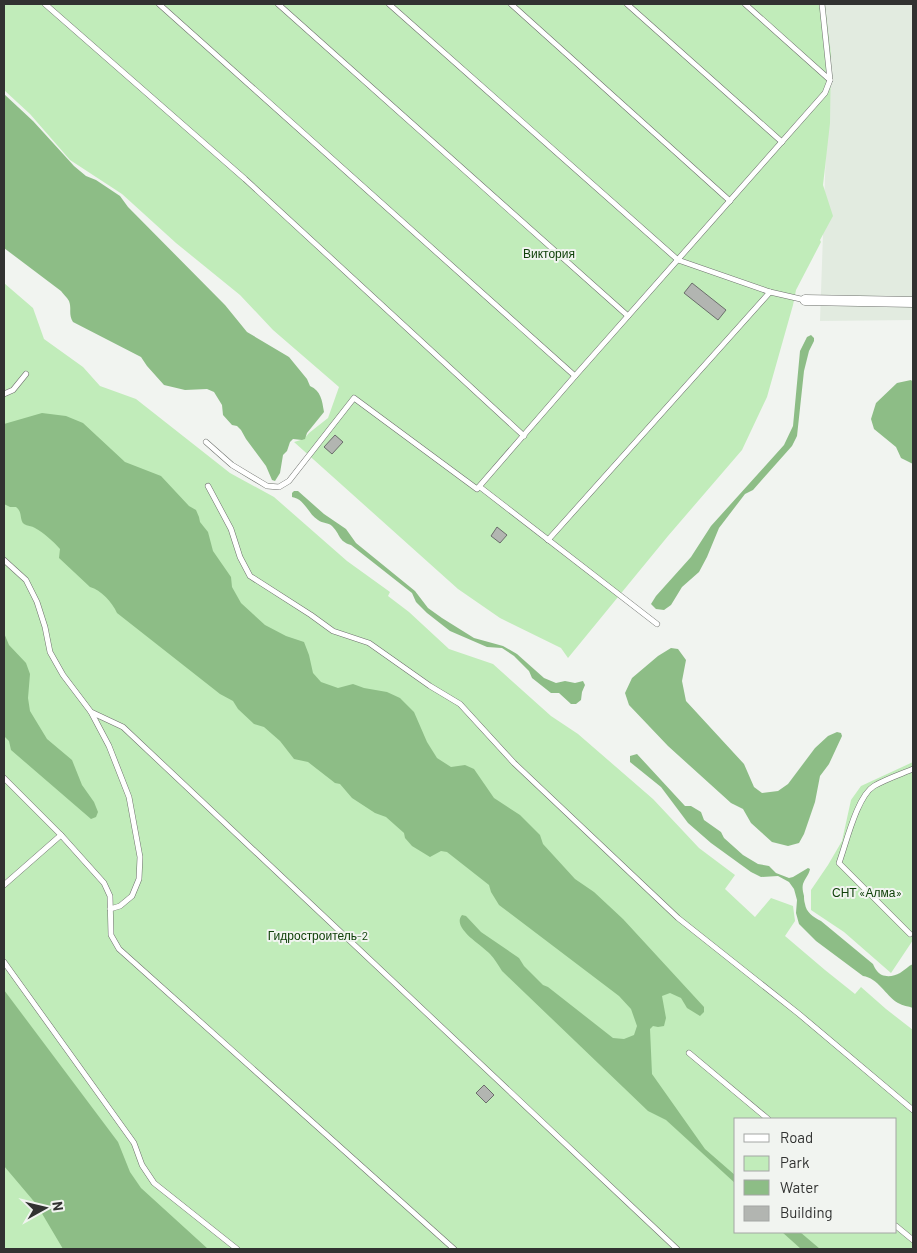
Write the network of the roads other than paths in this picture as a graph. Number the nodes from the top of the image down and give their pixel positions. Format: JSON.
{"nodes":[{"id":1,"x":45,"y":4,"type":"edge"},
{"id":2,"x":159,"y":4,"type":"edge"},
{"id":3,"x":278,"y":4,"type":"edge"},
{"id":4,"x":390,"y":4,"type":"edge"},
{"id":5,"x":511,"y":4,"type":"edge"},
{"id":6,"x":627,"y":4,"type":"edge"},
{"id":7,"x":745,"y":4,"type":"edge"},
{"id":8,"x":822,"y":4,"type":"edge"},
{"id":9,"x":830,"y":80,"type":"junction"},
{"id":10,"x":782,"y":142,"type":"junction"},
{"id":11,"x":730,"y":201,"type":"junction"},
{"id":12,"x":678,"y":260,"type":"junction"},
{"id":13,"x":770,"y":292,"type":"junction"},
{"id":14,"x":805,"y":300,"type":"joint"},
{"id":15,"x":913,"y":302,"type":"edge"},
{"id":16,"x":628,"y":316,"type":"junction"},
{"id":17,"x":26,"y":374,"type":"dead end"},
{"id":18,"x":575,"y":376,"type":"junction"},
{"id":19,"x":4,"y":394,"type":"edge"},
{"id":20,"x":524,"y":436,"type":"junction"},
{"id":21,"x":206,"y":442,"type":"dead end"},
{"id":22,"x":208,"y":486,"type":"dead end"},
{"id":23,"x":480,"y":487,"type":"junction"},
{"id":24,"x":548,"y":540,"type":"junction"},
{"id":25,"x":4,"y":560,"type":"edge"},
{"id":26,"x":657,"y":624,"type":"dead end"},
{"id":27,"x":91,"y":712,"type":"junction"},
{"id":28,"x":913,"y":769,"type":"edge"},
{"id":29,"x":4,"y":778,"type":"edge"},
{"id":30,"x":61,"y":834,"type":"junction"},
{"id":31,"x":4,"y":886,"type":"edge"},
{"id":32,"x":110,"y":909,"type":"junction"},
{"id":33,"x":910,"y":934,"type":"dead end"},
{"id":34,"x":4,"y":962,"type":"edge"},
{"id":35,"x":689,"y":1053,"type":"dead end"},
{"id":36,"x":913,"y":1110,"type":"edge"},
{"id":37,"x":767,"y":1118,"type":"edge"},
{"id":38,"x":897,"y":1227,"type":"edge"},
{"id":39,"x":913,"y":1240,"type":"edge"},
{"id":40,"x":237,"y":1249,"type":"edge"},
{"id":41,"x":454,"y":1249,"type":"edge"},
{"id":42,"x":677,"y":1249,"type":"edge"}],
"edges":[{"from":1,"to":20,"type":"lane"},
{"from":2,"to":18,"type":"lane"},
{"from":3,"to":16,"type":"lane"},
{"from":4,"to":12,"type":"lane"},
{"from":5,"to":11,"type":"lane"},
{"from":6,"to":10,"type":"lane"},
{"from":7,"to":9,"type":"lane"},
{"from":8,"to":9,"type":"lane"},
{"from":9,"to":10,"type":"lane"},
{"from":10,"to":11,"type":"lane"},
{"from":11,"to":12,"type":"lane"},
{"from":12,"to":13,"type":"lane"},
{"from":12,"to":16,"type":"lane"},
{"from":13,"to":14,"type":"lane"},
{"from":13,"to":24,"type":"lane"},
{"from":14,"to":15,"type":"street"},
{"from":16,"to":18,"type":"lane"},
{"from":17,"to":19,"type":"lane"},
{"from":18,"to":20,"type":"lane"},
{"from":20,"to":23,"type":"lane"},
{"from":21,"to":23,"type":"lane"},
{"from":22,"to":36,"type":"lane"},
{"from":23,"to":24,"type":"lane"},
{"from":24,"to":26,"type":"lane"},
{"from":25,"to":27,"type":"lane"},
{"from":27,"to":32,"type":"lane"},
{"from":27,"to":42,"type":"lane"},
{"from":28,"to":33,"type":"lane"},
{"from":29,"to":30,"type":"lane"},
{"from":30,"to":31,"type":"lane"},
{"from":30,"to":32,"type":"lane"},
{"from":32,"to":41,"type":"lane"},
{"from":34,"to":40,"type":"lane"},
{"from":35,"to":37,"type":"lane"},
{"from":38,"to":39,"type":"lane"}]}
